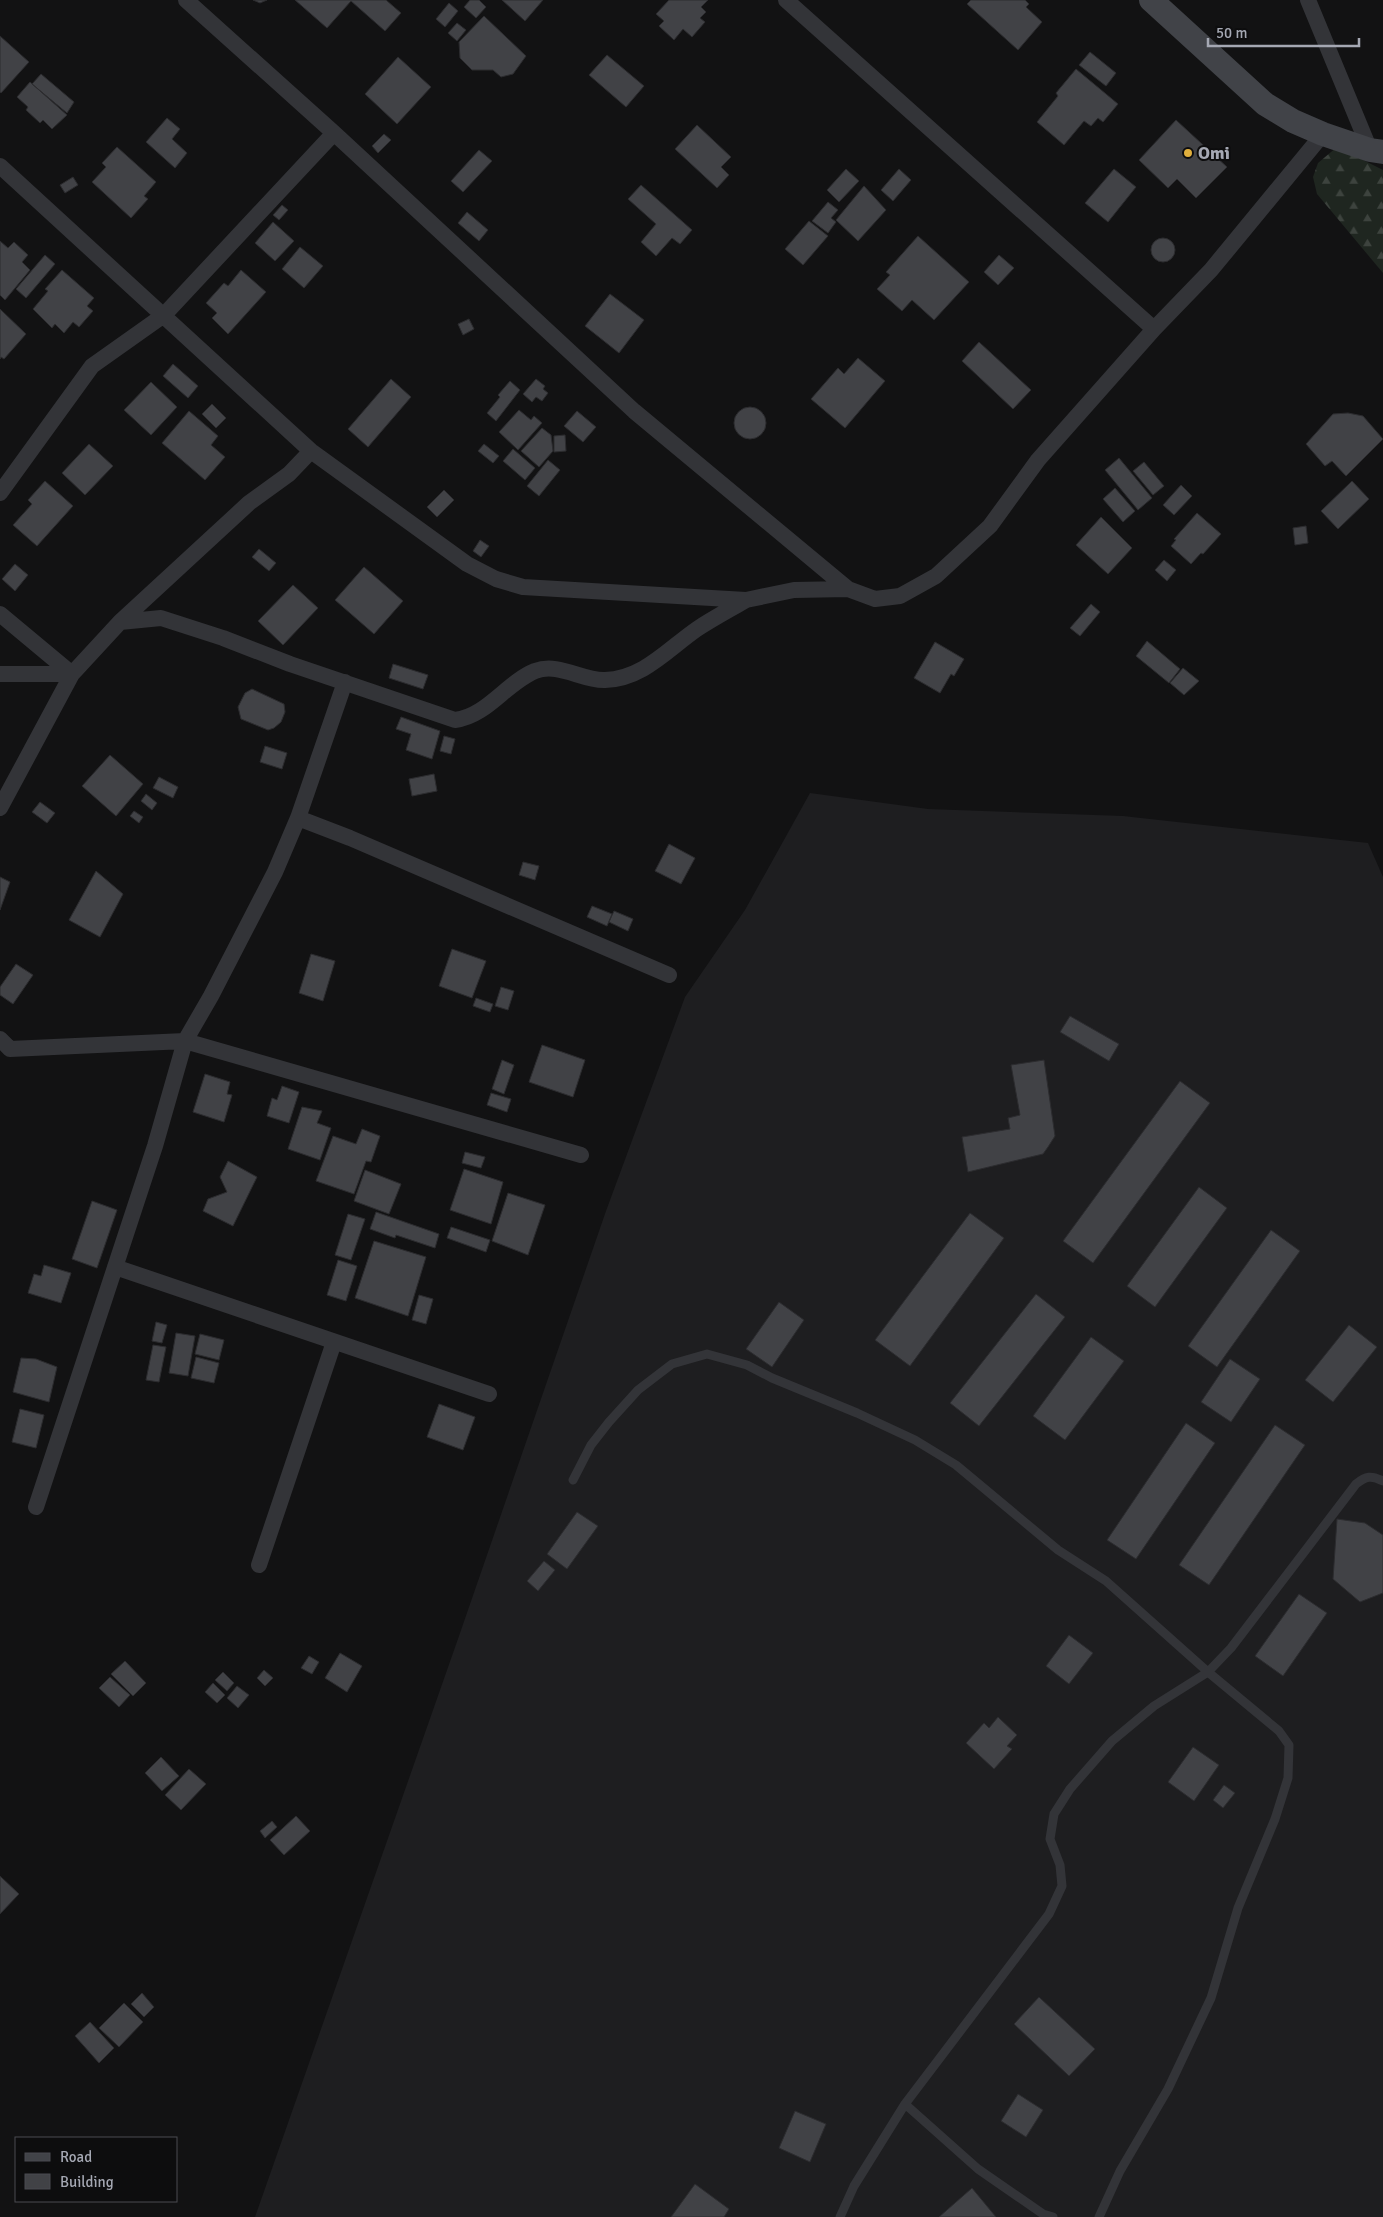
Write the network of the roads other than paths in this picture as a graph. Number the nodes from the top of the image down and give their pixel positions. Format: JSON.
{"nodes":[{"id":1,"x":186,"y":0,"type":"edge"},
{"id":2,"x":786,"y":0,"type":"edge"},
{"id":3,"x":1151,"y":0,"type":"edge"},
{"id":4,"x":1308,"y":0,"type":"edge"},
{"id":5,"x":334,"y":133,"type":"junction"},
{"id":6,"x":1323,"y":134,"type":"junction"},
{"id":7,"x":1376,"y":151,"type":"edge"},
{"id":8,"x":0,"y":166,"type":"edge"},
{"id":9,"x":164,"y":315,"type":"junction"},
{"id":10,"x":1154,"y":329,"type":"junction"},
{"id":11,"x":312,"y":451,"type":"junction"},
{"id":12,"x":0,"y":493,"type":"edge"},
{"id":13,"x":848,"y":589,"type":"junction"},
{"id":14,"x":746,"y":600,"type":"junction"},
{"id":15,"x":0,"y":614,"type":"edge"},
{"id":16,"x":120,"y":622,"type":"junction"},
{"id":17,"x":0,"y":674,"type":"edge"},
{"id":18,"x":72,"y":674,"type":"junction"},
{"id":19,"x":345,"y":682,"type":"junction"},
{"id":20,"x":0,"y":808,"type":"edge"},
{"id":21,"x":298,"y":818,"type":"junction"},
{"id":22,"x":669,"y":975,"type":"dead end"},
{"id":23,"x":0,"y":1039,"type":"edge"},
{"id":24,"x":185,"y":1041,"type":"junction"},
{"id":25,"x":581,"y":1155,"type":"dead end"},
{"id":26,"x":115,"y":1266,"type":"junction"},
{"id":27,"x":334,"y":1342,"type":"junction"},
{"id":28,"x":489,"y":1394,"type":"dead end"},
{"id":29,"x":573,"y":1480,"type":"dead end"},
{"id":30,"x":1383,"y":1481,"type":"edge"},
{"id":31,"x":36,"y":1507,"type":"dead end"},
{"id":32,"x":259,"y":1565,"type":"dead end"},
{"id":33,"x":1208,"y":1672,"type":"junction"},
{"id":34,"x":905,"y":2104,"type":"junction"},
{"id":35,"x":840,"y":2217,"type":"edge"},
{"id":36,"x":1053,"y":2217,"type":"edge"},
{"id":37,"x":1099,"y":2217,"type":"edge"}],
"edges":[{"from":1,"to":5,"type":"street"},
{"from":2,"to":10,"type":"street"},
{"from":3,"to":6,"type":"main road"},
{"from":4,"to":7,"type":"street"},
{"from":5,"to":9,"type":"street"},
{"from":5,"to":13,"type":"street"},
{"from":6,"to":7,"type":"main road"},
{"from":6,"to":10,"type":"street"},
{"from":8,"to":9,"type":"street"},
{"from":9,"to":11,"type":"street"},
{"from":9,"to":12,"type":"street"},
{"from":10,"to":13,"type":"street"},
{"from":11,"to":14,"type":"street"},
{"from":11,"to":16,"type":"street"},
{"from":13,"to":14,"type":"street"},
{"from":14,"to":19,"type":"street"},
{"from":15,"to":18,"type":"street"},
{"from":16,"to":18,"type":"street"},
{"from":16,"to":19,"type":"street"},
{"from":17,"to":18,"type":"street"},
{"from":18,"to":20,"type":"street"},
{"from":19,"to":21,"type":"street"},
{"from":21,"to":22,"type":"street"},
{"from":21,"to":24,"type":"street"},
{"from":23,"to":24,"type":"street"},
{"from":24,"to":25,"type":"street"},
{"from":24,"to":26,"type":"street"},
{"from":26,"to":27,"type":"street"},
{"from":26,"to":31,"type":"street"},
{"from":27,"to":28,"type":"street"},
{"from":27,"to":32,"type":"street"},
{"from":29,"to":33,"type":"lane"},
{"from":30,"to":33,"type":"lane"},
{"from":33,"to":34,"type":"lane"},
{"from":33,"to":37,"type":"lane"},
{"from":34,"to":35,"type":"lane"},
{"from":34,"to":36,"type":"lane"}]}
